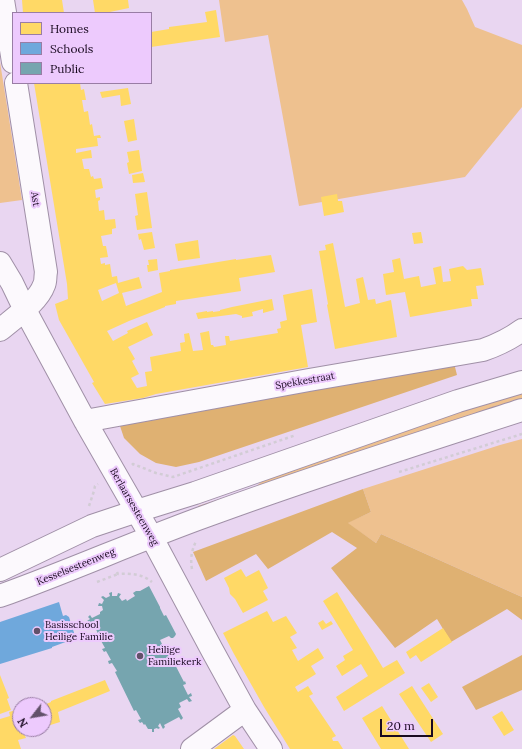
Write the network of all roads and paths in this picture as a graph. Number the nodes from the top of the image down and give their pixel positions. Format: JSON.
{"nodes":[{"id":1,"x":3,"y":0,"type":"edge"},
{"id":2,"x":12,"y":56,"type":"edge"},
{"id":3,"x":16,"y":84,"type":"edge"},
{"id":4,"x":0,"y":263,"type":"edge"},
{"id":5,"x":25,"y":310,"type":"junction"},
{"id":6,"x":0,"y":330,"type":"edge"},
{"id":7,"x":522,"y":330,"type":"edge"},
{"id":8,"x":522,"y":382,"type":"edge"},
{"id":9,"x":522,"y":410,"type":"edge"},
{"id":10,"x":84,"y":421,"type":"junction"},
{"id":11,"x":522,"y":434,"type":"edge"},
{"id":12,"x":398,"y":473,"type":"dead end"},
{"id":13,"x":115,"y":474,"type":"junction"},
{"id":14,"x":173,"y":477,"type":"dead end"},
{"id":15,"x":136,"y":511,"type":"junction"},
{"id":16,"x":151,"y":536,"type":"junction"},
{"id":17,"x":196,"y":540,"type":"dead end"},
{"id":18,"x":191,"y":561,"type":"dead end"},
{"id":19,"x":0,"y":570,"type":"edge"},
{"id":20,"x":0,"y":596,"type":"edge"},
{"id":21,"x":245,"y":710,"type":"junction"},
{"id":22,"x":192,"y":749,"type":"edge"},
{"id":23,"x":271,"y":749,"type":"edge"}],
"edges":[{"from":1,"to":2,"type":"street"},
{"from":3,"to":5,"type":"street","name":"Ast"},
{"from":4,"to":5,"type":"street","name":"Berlaarsesteenweg"},
{"from":5,"to":6,"type":"street","name":"Ast"},
{"from":5,"to":10,"type":"street","name":"Berlaarsesteenweg"},
{"from":7,"to":10,"type":"street","name":"Spekkestraat"},
{"from":8,"to":15,"type":"street"},
{"from":9,"to":16,"type":"street","name":"Kesselsesteenweg"},
{"from":10,"to":13,"type":"street","name":"Berlaarsesteenweg"},
{"from":11,"to":12,"type":"path"},
{"from":13,"to":14,"type":"path"},
{"from":13,"to":15,"type":"street","name":"Berlaarsesteenweg"},
{"from":15,"to":16,"type":"street","name":"Berlaarsesteenweg"},
{"from":15,"to":19,"type":"street"},
{"from":16,"to":20,"type":"street","name":"Kesselsesteenweg"},
{"from":16,"to":21,"type":"street","name":"Berlaarsesteenweg"},
{"from":17,"to":18,"type":"path"},
{"from":21,"to":22,"type":"street"},
{"from":21,"to":23,"type":"street","name":"Berlaarsesteenweg"}]}
